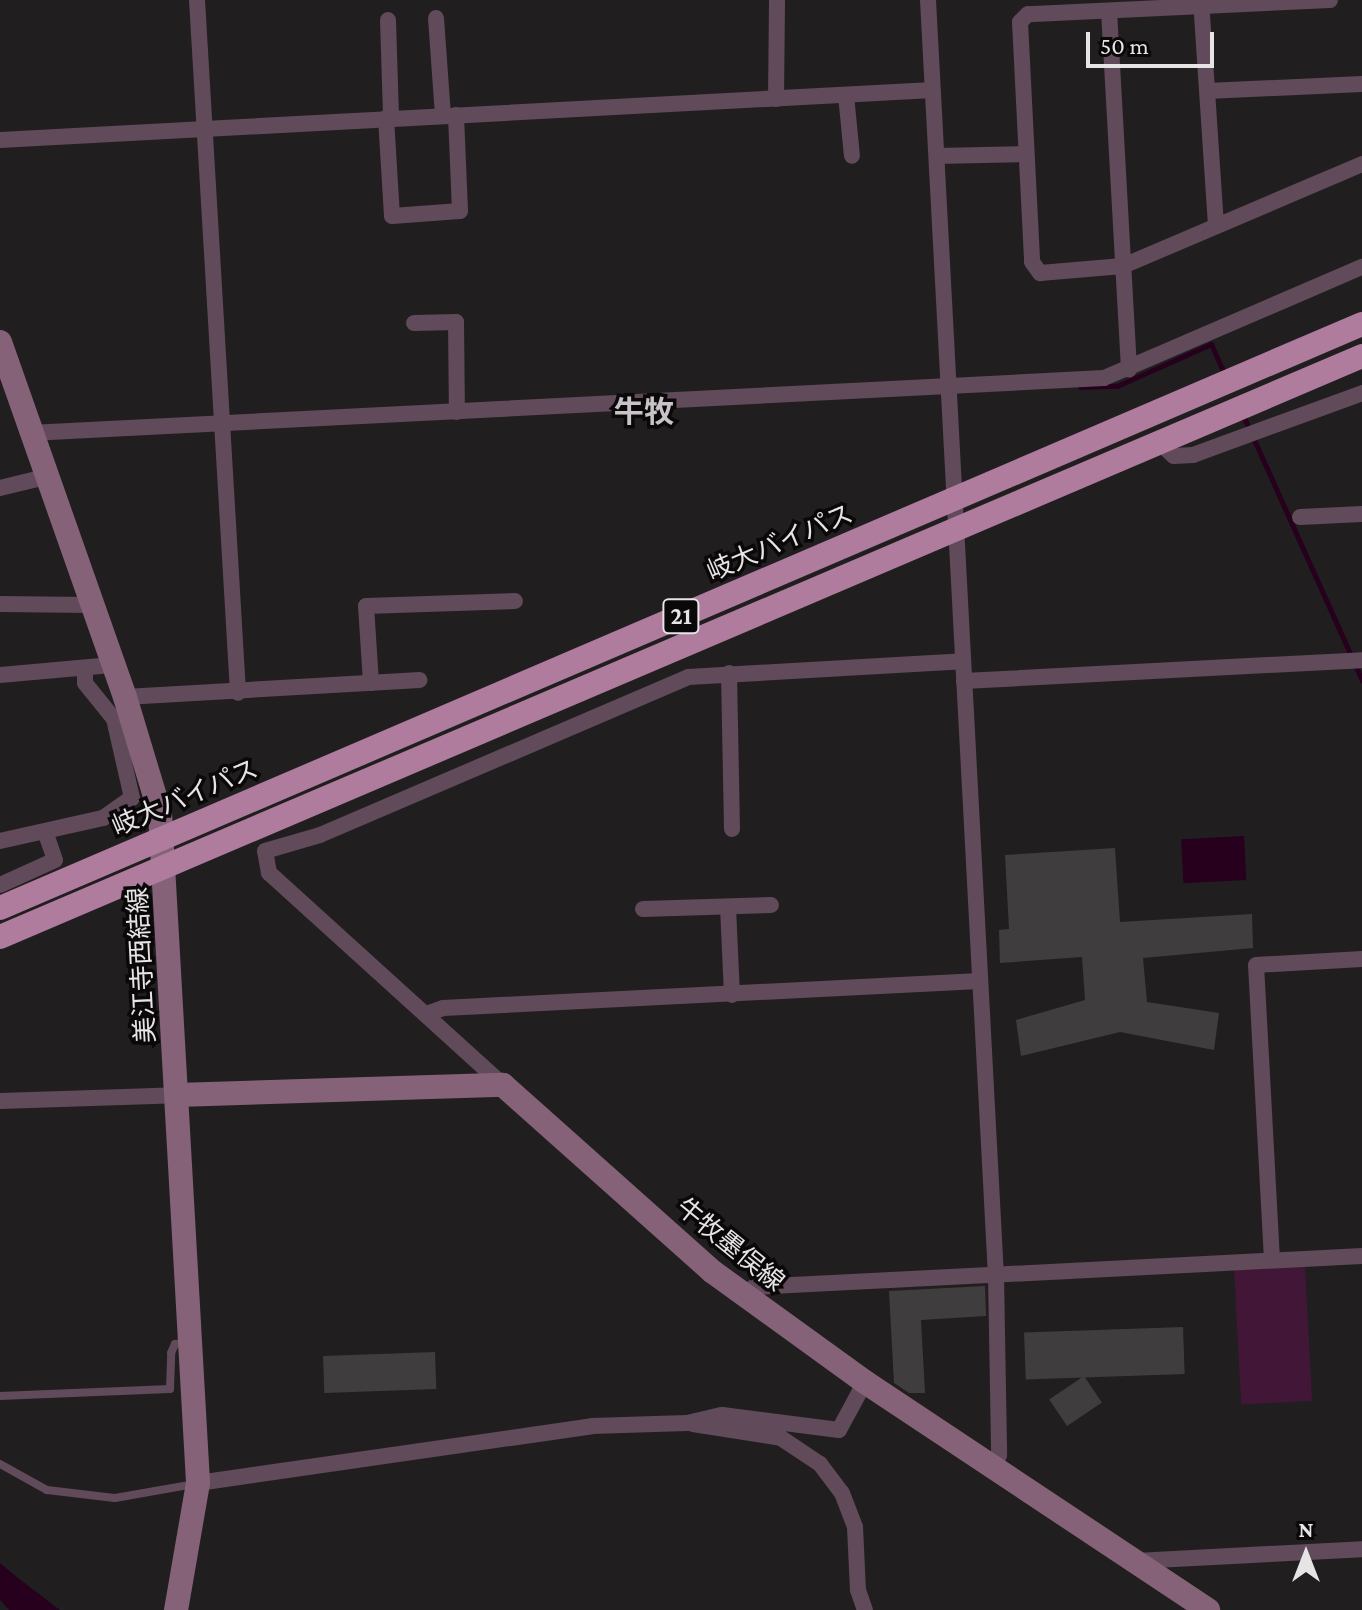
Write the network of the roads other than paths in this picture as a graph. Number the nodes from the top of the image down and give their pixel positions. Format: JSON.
{"nodes":[{"id":1,"x":197,"y":0,"type":"edge"},
{"id":2,"x":777,"y":0,"type":"edge"},
{"id":3,"x":928,"y":0,"type":"edge"},
{"id":4,"x":1330,"y":0,"type":"edge"},
{"id":5,"x":1201,"y":3,"type":"edge"},
{"id":6,"x":1109,"y":11,"type":"junction"},
{"id":7,"x":436,"y":18,"type":"dead end"},
{"id":8,"x":388,"y":20,"type":"dead end"},
{"id":9,"x":1362,"y":84,"type":"edge"},
{"id":10,"x":933,"y":90,"type":"junction"},
{"id":11,"x":1207,"y":91,"type":"junction"},
{"id":12,"x":846,"y":95,"type":"junction"},
{"id":13,"x":776,"y":99,"type":"junction"},
{"id":14,"x":449,"y":115,"type":"junction"},
{"id":15,"x":389,"y":118,"type":"junction"},
{"id":16,"x":206,"y":128,"type":"junction"},
{"id":17,"x":0,"y":140,"type":"edge"},
{"id":18,"x":1026,"y":154,"type":"junction"},
{"id":19,"x":852,"y":156,"type":"dead end"},
{"id":20,"x":937,"y":156,"type":"junction"},
{"id":21,"x":1362,"y":164,"type":"edge"},
{"id":22,"x":1216,"y":225,"type":"junction"},
{"id":23,"x":1123,"y":266,"type":"junction"},
{"id":24,"x":1362,"y":267,"type":"edge"},
{"id":25,"x":414,"y":323,"type":"dead end"},
{"id":26,"x":1362,"y":324,"type":"edge"},
{"id":27,"x":0,"y":342,"type":"edge"},
{"id":28,"x":1362,"y":356,"type":"edge"},
{"id":29,"x":1129,"y":369,"type":"junction"},
{"id":30,"x":947,"y":385,"type":"junction"},
{"id":31,"x":1362,"y":393,"type":"edge"},
{"id":32,"x":457,"y":412,"type":"junction"},
{"id":33,"x":221,"y":424,"type":"junction"},
{"id":34,"x":30,"y":433,"type":"junction"},
{"id":35,"x":1162,"y":445,"type":"junction"},
{"id":36,"x":45,"y":477,"type":"junction"},
{"id":37,"x":0,"y":488,"type":"edge"},
{"id":38,"x":954,"y":498,"type":"junction"},
{"id":39,"x":1362,"y":514,"type":"edge"},
{"id":40,"x":1300,"y":517,"type":"dead end"},
{"id":41,"x":956,"y":528,"type":"junction"},
{"id":42,"x":515,"y":601,"type":"dead end"},
{"id":43,"x":0,"y":604,"type":"edge"},
{"id":44,"x":90,"y":605,"type":"junction"},
{"id":45,"x":1355,"y":660,"type":"edge"},
{"id":46,"x":963,"y":661,"type":"junction"},
{"id":47,"x":112,"y":665,"type":"junction"},
{"id":48,"x":85,"y":670,"type":"junction"},
{"id":49,"x":729,"y":673,"type":"junction"},
{"id":50,"x":0,"y":675,"type":"edge"},
{"id":51,"x":420,"y":680,"type":"dead end"},
{"id":52,"x":964,"y":681,"type":"junction"},
{"id":53,"x":371,"y":683,"type":"junction"},
{"id":54,"x":238,"y":693,"type":"junction"},
{"id":55,"x":125,"y":697,"type":"junction"},
{"id":56,"x":728,"y":823,"type":"dead end"},
{"id":57,"x":46,"y":834,"type":"junction"},
{"id":58,"x":162,"y":839,"type":"junction"},
{"id":59,"x":0,"y":841,"type":"edge"},
{"id":60,"x":165,"y":869,"type":"junction"},
{"id":61,"x":0,"y":885,"type":"edge"},
{"id":62,"x":771,"y":905,"type":"dead end"},
{"id":63,"x":728,"y":907,"type":"junction"},
{"id":64,"x":0,"y":908,"type":"edge"},
{"id":65,"x":643,"y":909,"type":"dead end"},
{"id":66,"x":0,"y":937,"type":"edge"},
{"id":67,"x":1362,"y":959,"type":"edge"},
{"id":68,"x":979,"y":981,"type":"junction"},
{"id":69,"x":732,"y":995,"type":"junction"},
{"id":70,"x":426,"y":1014,"type":"junction"},
{"id":71,"x":503,"y":1085,"type":"junction"},
{"id":72,"x":177,"y":1095,"type":"junction"},
{"id":73,"x":0,"y":1101,"type":"edge"},
{"id":74,"x":1362,"y":1256,"type":"edge"},
{"id":75,"x":1272,"y":1260,"type":"junction"},
{"id":76,"x":996,"y":1275,"type":"junction"},
{"id":77,"x":743,"y":1294,"type":"junction"},
{"id":78,"x":190,"y":1342,"type":"junction"},
{"id":79,"x":865,"y":1382,"type":"junction"},
{"id":80,"x":0,"y":1396,"type":"edge"},
{"id":81,"x":687,"y":1423,"type":"junction"},
{"id":82,"x":0,"y":1464,"type":"edge"},
{"id":83,"x":994,"y":1467,"type":"junction"},
{"id":84,"x":198,"y":1483,"type":"junction"},
{"id":85,"x":1362,"y":1549,"type":"edge"},
{"id":86,"x":1132,"y":1561,"type":"junction"},
{"id":87,"x":176,"y":1610,"type":"edge"},
{"id":88,"x":865,"y":1610,"type":"edge"},
{"id":89,"x":1208,"y":1610,"type":"edge"}],
"edges":[{"from":1,"to":16,"type":"street"},
{"from":2,"to":13,"type":"street"},
{"from":3,"to":10,"type":"street"},
{"from":4,"to":5,"type":"street"},
{"from":5,"to":6,"type":"street"},
{"from":5,"to":11,"type":"street"},
{"from":6,"to":18,"type":"street"},
{"from":6,"to":23,"type":"street"},
{"from":7,"to":14,"type":"street"},
{"from":8,"to":15,"type":"street"},
{"from":9,"to":11,"type":"street"},
{"from":10,"to":12,"type":"street"},
{"from":10,"to":20,"type":"street"},
{"from":11,"to":22,"type":"street"},
{"from":12,"to":13,"type":"street"},
{"from":12,"to":19,"type":"street"},
{"from":13,"to":14,"type":"street"},
{"from":14,"to":15,"type":"street"},
{"from":14,"to":15,"type":"street"},
{"from":15,"to":16,"type":"street"},
{"from":16,"to":17,"type":"street"},
{"from":16,"to":33,"type":"street"},
{"from":18,"to":20,"type":"street"},
{"from":18,"to":23,"type":"street"},
{"from":20,"to":30,"type":"street"},
{"from":21,"to":22,"type":"street"},
{"from":22,"to":23,"type":"street"},
{"from":23,"to":29,"type":"street"},
{"from":24,"to":29,"type":"street"},
{"from":25,"to":32,"type":"street"},
{"from":26,"to":38,"type":"highway","name":"岐大バイパス","number":"21"},
{"from":27,"to":34,"type":"main road","name":"美江寺西結線"},
{"from":28,"to":35,"type":"highway","number":"21"},
{"from":29,"to":30,"type":"street"},
{"from":30,"to":32,"type":"street"},
{"from":30,"to":38,"type":"street"},
{"from":31,"to":35,"type":"street"},
{"from":32,"to":33,"type":"street"},
{"from":33,"to":34,"type":"street"},
{"from":33,"to":54,"type":"street"},
{"from":34,"to":36,"type":"main road","name":"美江寺西結線"},
{"from":35,"to":41,"type":"highway","number":"21"},
{"from":36,"to":37,"type":"street"},
{"from":36,"to":44,"type":"main road","name":"美江寺西結線"},
{"from":38,"to":41,"type":"street"},
{"from":38,"to":58,"type":"highway","name":"岐大バイパス","number":"21"},
{"from":39,"to":40,"type":"street"},
{"from":41,"to":46,"type":"street"},
{"from":41,"to":60,"type":"highway","number":"21"},
{"from":42,"to":53,"type":"street"},
{"from":43,"to":44,"type":"street"},
{"from":44,"to":47,"type":"main road","name":"美江寺西結線"},
{"from":45,"to":52,"type":"street"},
{"from":46,"to":49,"type":"street"},
{"from":46,"to":52,"type":"street"},
{"from":47,"to":48,"type":"street"},
{"from":47,"to":55,"type":"main road","name":"美江寺西結線"},
{"from":48,"to":50,"type":"street"},
{"from":48,"to":57,"type":"street"},
{"from":49,"to":56,"type":"street"},
{"from":49,"to":70,"type":"street"},
{"from":51,"to":53,"type":"street"},
{"from":52,"to":68,"type":"street"},
{"from":53,"to":54,"type":"street"},
{"from":54,"to":55,"type":"street"},
{"from":55,"to":58,"type":"main road","name":"美江寺西結線"},
{"from":57,"to":59,"type":"street"},
{"from":57,"to":61,"type":"street"},
{"from":58,"to":60,"type":"main road","name":"美江寺西結線"},
{"from":58,"to":64,"type":"highway","name":"岐大バイパス","number":"21"},
{"from":60,"to":66,"type":"highway","number":"21"},
{"from":60,"to":72,"type":"main road","name":"美江寺西結線"},
{"from":62,"to":63,"type":"street"},
{"from":63,"to":65,"type":"street"},
{"from":63,"to":69,"type":"street"},
{"from":67,"to":75,"type":"street"},
{"from":68,"to":69,"type":"street"},
{"from":68,"to":76,"type":"street"},
{"from":69,"to":70,"type":"street"},
{"from":70,"to":71,"type":"street"},
{"from":71,"to":72,"type":"main road"},
{"from":71,"to":77,"type":"main road","name":"牛牧墨俣線"},
{"from":72,"to":73,"type":"street"},
{"from":72,"to":78,"type":"main road","name":"美江寺西結線"},
{"from":74,"to":75,"type":"street"},
{"from":75,"to":76,"type":"street"},
{"from":76,"to":77,"type":"street"},
{"from":76,"to":83,"type":"street"},
{"from":77,"to":79,"type":"main road","name":"牛牧墨俣線"},
{"from":78,"to":80,"type":"lane"},
{"from":78,"to":84,"type":"main road","name":"美江寺西結線"},
{"from":79,"to":81,"type":"street"},
{"from":79,"to":83,"type":"main road","name":"牛牧墨俣線"},
{"from":81,"to":84,"type":"street"},
{"from":81,"to":88,"type":"street"},
{"from":82,"to":84,"type":"lane"},
{"from":83,"to":86,"type":"main road","name":"牛牧墨俣線"},
{"from":84,"to":87,"type":"main road","name":"美江寺西結線"},
{"from":85,"to":86,"type":"street"},
{"from":86,"to":89,"type":"main road","name":"牛牧墨俣線"}]}
